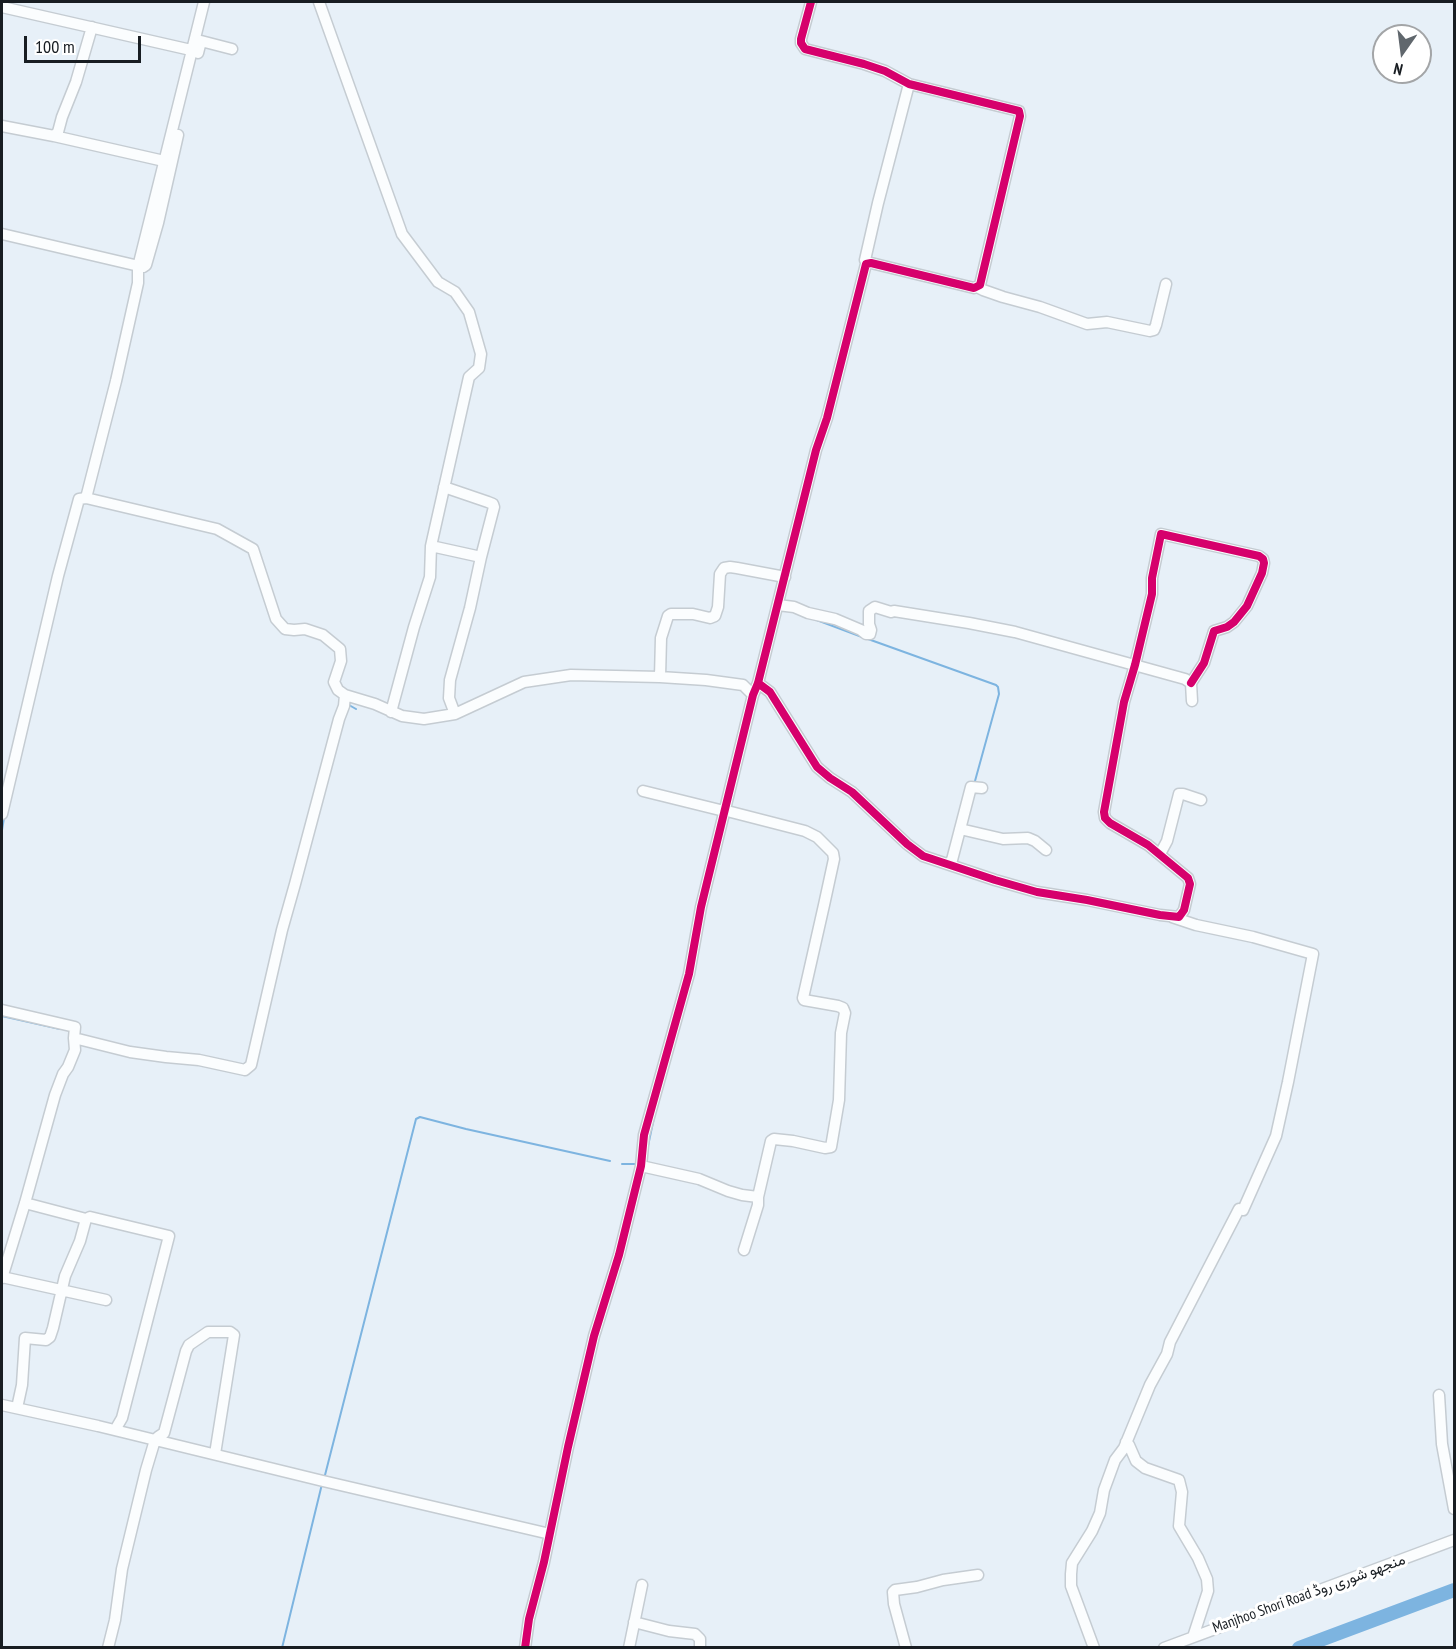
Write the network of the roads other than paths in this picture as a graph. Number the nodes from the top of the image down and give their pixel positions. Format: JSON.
{"nodes":[{"id":1,"x":204,"y":2,"type":"edge"},
{"id":2,"x":319,"y":2,"type":"edge"},
{"id":3,"x":811,"y":2,"type":"edge"},
{"id":4,"x":2,"y":6,"type":"edge"},
{"id":5,"x":92,"y":27,"type":"junction"},
{"id":6,"x":232,"y":49,"type":"dead end"},
{"id":7,"x":191,"y":50,"type":"junction"},
{"id":8,"x":909,"y":84,"type":"junction"},
{"id":9,"x":2,"y":126,"type":"edge"},
{"id":10,"x":54,"y":135,"type":"junction"},
{"id":11,"x":164,"y":161,"type":"junction"},
{"id":12,"x":2,"y":234,"type":"edge"},
{"id":13,"x":868,"y":264,"type":"junction"},
{"id":14,"x":138,"y":267,"type":"junction"},
{"id":15,"x":1166,"y":284,"type":"dead end"},
{"id":16,"x":977,"y":286,"type":"junction"},
{"id":17,"x":444,"y":487,"type":"junction"},
{"id":18,"x":82,"y":498,"type":"junction"},
{"id":19,"x":431,"y":546,"type":"junction"},
{"id":20,"x":481,"y":557,"type":"junction"},
{"id":21,"x":784,"y":577,"type":"junction"},
{"id":22,"x":778,"y":605,"type":"junction"},
{"id":23,"x":1135,"y":665,"type":"junction"},
{"id":24,"x":660,"y":677,"type":"junction"},
{"id":25,"x":758,"y":683,"type":"junction"},
{"id":26,"x":1191,"y":683,"type":"junction"},
{"id":27,"x":345,"y":695,"type":"junction"},
{"id":28,"x":753,"y":695,"type":"junction"},
{"id":29,"x":1191,"y":701,"type":"dead end"},
{"id":30,"x":391,"y":712,"type":"junction"},
{"id":31,"x":455,"y":714,"type":"junction"},
{"id":32,"x":982,"y":788,"type":"dead end"},
{"id":33,"x":644,"y":790,"type":"dead end"},
{"id":34,"x":1201,"y":800,"type":"dead end"},
{"id":35,"x":728,"y":811,"type":"junction"},
{"id":36,"x":2,"y":814,"type":"edge"},
{"id":37,"x":960,"y":830,"type":"junction"},
{"id":38,"x":1046,"y":850,"type":"dead end"},
{"id":39,"x":1160,"y":854,"type":"junction"},
{"id":40,"x":948,"y":864,"type":"junction"},
{"id":41,"x":1171,"y":917,"type":"junction"},
{"id":42,"x":2,"y":1010,"type":"edge"},
{"id":43,"x":74,"y":1038,"type":"junction"},
{"id":44,"x":641,"y":1166,"type":"junction"},
{"id":45,"x":758,"y":1197,"type":"junction"},
{"id":46,"x":26,"y":1203,"type":"junction"},
{"id":47,"x":86,"y":1219,"type":"junction"},
{"id":48,"x":744,"y":1250,"type":"dead end"},
{"id":49,"x":2,"y":1277,"type":"edge"},
{"id":50,"x":62,"y":1290,"type":"junction"},
{"id":51,"x":106,"y":1300,"type":"dead end"},
{"id":52,"x":1439,"y":1395,"type":"dead end"},
{"id":53,"x":2,"y":1405,"type":"edge"},
{"id":54,"x":17,"y":1408,"type":"junction"},
{"id":55,"x":115,"y":1430,"type":"junction"},
{"id":56,"x":155,"y":1440,"type":"junction"},
{"id":57,"x":1126,"y":1442,"type":"junction"},
{"id":58,"x":214,"y":1454,"type":"junction"},
{"id":59,"x":1455,"y":1509,"type":"edge"},
{"id":60,"x":550,"y":1534,"type":"junction"},
{"id":61,"x":1455,"y":1540,"type":"edge"},
{"id":62,"x":978,"y":1575,"type":"dead end"},
{"id":63,"x":642,"y":1584,"type":"dead end"},
{"id":64,"x":634,"y":1622,"type":"junction"},
{"id":65,"x":1192,"y":1637,"type":"junction"},
{"id":66,"x":108,"y":1647,"type":"edge"},
{"id":67,"x":525,"y":1647,"type":"edge"},
{"id":68,"x":629,"y":1647,"type":"edge"},
{"id":69,"x":700,"y":1647,"type":"edge"},
{"id":70,"x":906,"y":1647,"type":"edge"},
{"id":71,"x":1094,"y":1647,"type":"edge"},
{"id":72,"x":1164,"y":1647,"type":"edge"}],
"edges":[{"from":1,"to":7,"type":"street"},
{"from":2,"to":17,"type":"street"},
{"from":3,"to":8,"type":"street"},
{"from":4,"to":5,"type":"street"},
{"from":5,"to":7,"type":"street"},
{"from":5,"to":10,"type":"street"},
{"from":6,"to":14,"type":"street"},
{"from":7,"to":11,"type":"street"},
{"from":8,"to":13,"type":"street"},
{"from":8,"to":16,"type":"street"},
{"from":9,"to":10,"type":"street"},
{"from":10,"to":11,"type":"street"},
{"from":11,"to":14,"type":"street"},
{"from":12,"to":14,"type":"street"},
{"from":13,"to":16,"type":"street"},
{"from":13,"to":21,"type":"street"},
{"from":14,"to":18,"type":"street"},
{"from":15,"to":16,"type":"street"},
{"from":17,"to":19,"type":"street"},
{"from":17,"to":20,"type":"street"},
{"from":18,"to":27,"type":"street"},
{"from":18,"to":36,"type":"street"},
{"from":19,"to":20,"type":"street"},
{"from":19,"to":30,"type":"street"},
{"from":20,"to":31,"type":"street"},
{"from":21,"to":22,"type":"street"},
{"from":21,"to":24,"type":"street"},
{"from":22,"to":23,"type":"street"},
{"from":22,"to":25,"type":"street"},
{"from":23,"to":26,"type":"street"},
{"from":23,"to":26,"type":"street"},
{"from":23,"to":39,"type":"street"},
{"from":24,"to":28,"type":"street"},
{"from":24,"to":31,"type":"street"},
{"from":25,"to":28,"type":"street"},
{"from":25,"to":40,"type":"street"},
{"from":26,"to":29,"type":"street"},
{"from":27,"to":30,"type":"street"},
{"from":27,"to":43,"type":"street"},
{"from":28,"to":35,"type":"street"},
{"from":30,"to":31,"type":"street"},
{"from":32,"to":37,"type":"street"},
{"from":33,"to":35,"type":"street"},
{"from":34,"to":39,"type":"street"},
{"from":35,"to":44,"type":"street"},
{"from":35,"to":45,"type":"street"},
{"from":37,"to":38,"type":"street"},
{"from":37,"to":40,"type":"street"},
{"from":39,"to":41,"type":"street"},
{"from":40,"to":41,"type":"street"},
{"from":41,"to":57,"type":"street"},
{"from":42,"to":43,"type":"street"},
{"from":43,"to":46,"type":"street"},
{"from":44,"to":45,"type":"street"},
{"from":44,"to":60,"type":"street"},
{"from":45,"to":48,"type":"street"},
{"from":46,"to":47,"type":"street"},
{"from":46,"to":49,"type":"street"},
{"from":47,"to":50,"type":"street"},
{"from":47,"to":55,"type":"street"},
{"from":49,"to":50,"type":"street"},
{"from":50,"to":51,"type":"street"},
{"from":50,"to":54,"type":"street"},
{"from":52,"to":59,"type":"street"},
{"from":53,"to":54,"type":"street"},
{"from":54,"to":55,"type":"street"},
{"from":55,"to":56,"type":"street"},
{"from":56,"to":58,"type":"street"},
{"from":56,"to":58,"type":"street"},
{"from":56,"to":66,"type":"street"},
{"from":57,"to":65,"type":"street"},
{"from":57,"to":71,"type":"street"},
{"from":58,"to":60,"type":"street"},
{"from":60,"to":67,"type":"street"},
{"from":61,"to":65,"type":"street","name":"Manjhoo Shori Road منجھو شوری روڈ"},
{"from":62,"to":70,"type":"street"},
{"from":63,"to":64,"type":"street"},
{"from":64,"to":68,"type":"street"},
{"from":64,"to":69,"type":"street"},
{"from":65,"to":72,"type":"street","name":"Manjhoo Shori Road منجھو شوری روڈ"}]}
